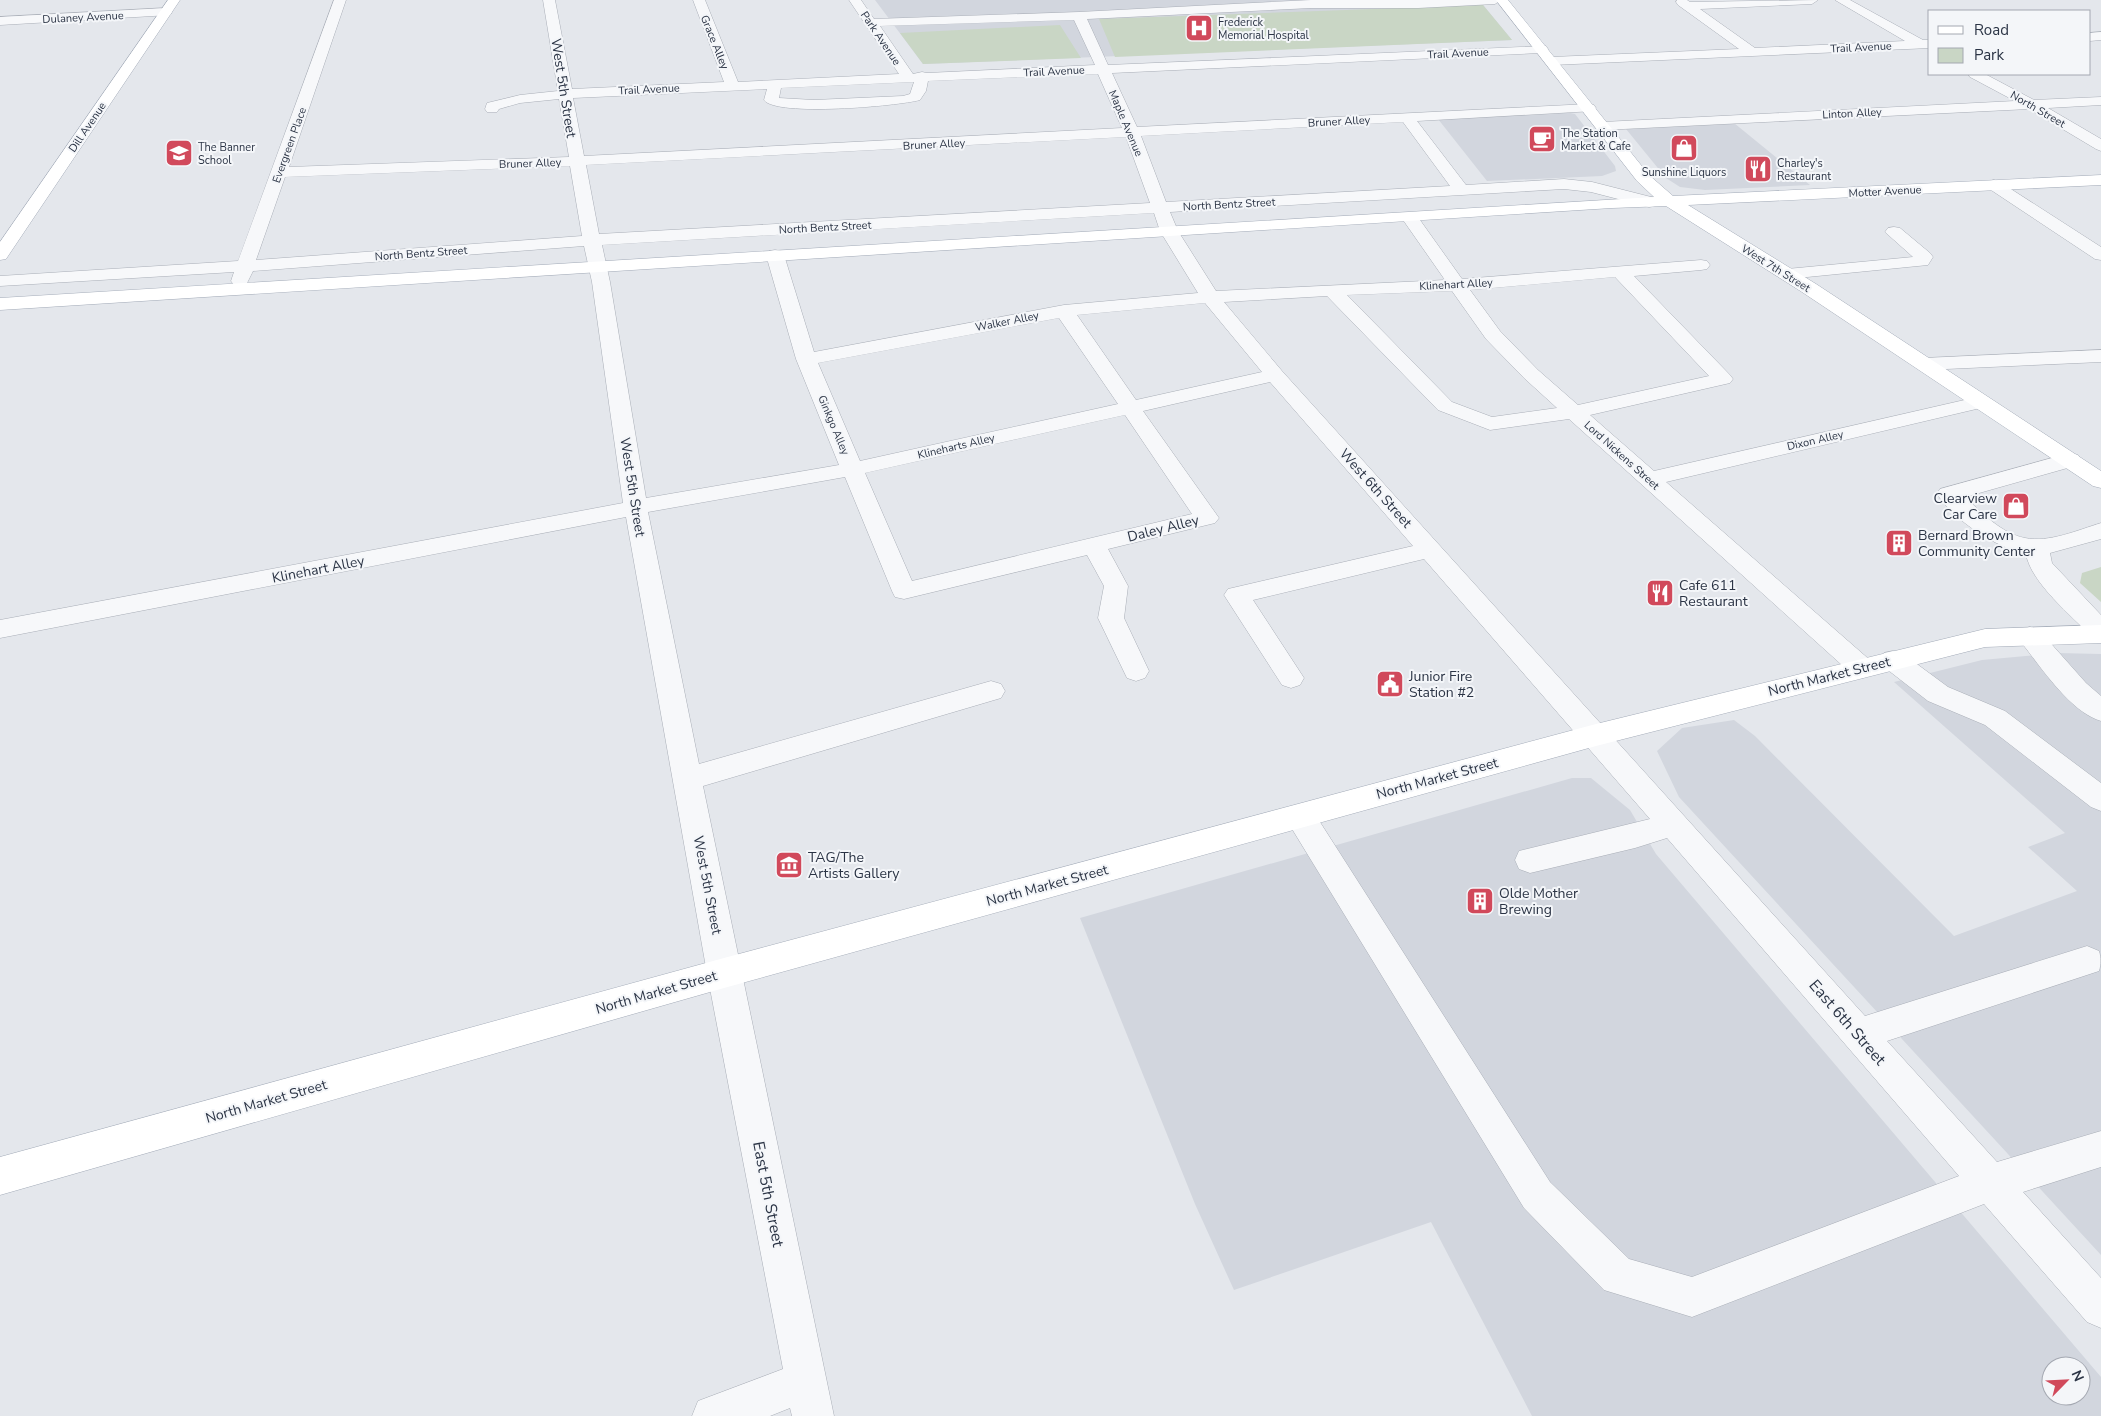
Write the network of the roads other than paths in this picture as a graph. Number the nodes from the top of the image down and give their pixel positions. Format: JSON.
{"nodes":[{"id":1,"x":340,"y":0,"type":"edge"},
{"id":2,"x":549,"y":0,"type":"edge"},
{"id":3,"x":699,"y":0,"type":"edge"},
{"id":4,"x":855,"y":0,"type":"edge"},
{"id":5,"x":1495,"y":0,"type":"edge"},
{"id":6,"x":1502,"y":0,"type":"edge"},
{"id":7,"x":1812,"y":0,"type":"edge"},
{"id":8,"x":1841,"y":0,"type":"edge"},
{"id":9,"x":1440,"y":1,"type":"edge"},
{"id":10,"x":1309,"y":2,"type":"edge"},
{"id":11,"x":1389,"y":2,"type":"edge"},
{"id":12,"x":1263,"y":3,"type":"edge"},
{"id":13,"x":1683,"y":3,"type":"edge"},
{"id":14,"x":1234,"y":4,"type":"edge"},
{"id":15,"x":170,"y":6,"type":"edge"},
{"id":16,"x":912,"y":9,"type":"dead end"},
{"id":17,"x":1079,"y":16,"type":"junction"},
{"id":18,"x":0,"y":21,"type":"edge"},
{"id":19,"x":924,"y":21,"type":"junction"},
{"id":20,"x":870,"y":23,"type":"junction"},
{"id":21,"x":1927,"y":46,"type":"edge"},
{"id":22,"x":1541,"y":49,"type":"junction"},
{"id":23,"x":1752,"y":52,"type":"junction"},
{"id":24,"x":1552,"y":62,"type":"junction"},
{"id":25,"x":1103,"y":68,"type":"junction"},
{"id":26,"x":1977,"y":75,"type":"edge"},
{"id":27,"x":915,"y":77,"type":"junction"},
{"id":28,"x":775,"y":83,"type":"junction"},
{"id":29,"x":732,"y":85,"type":"junction"},
{"id":30,"x":566,"y":94,"type":"junction"},
{"id":31,"x":2101,"y":101,"type":"edge"},
{"id":32,"x":2031,"y":104,"type":"junction"},
{"id":33,"x":1589,"y":108,"type":"junction"},
{"id":34,"x":492,"y":109,"type":"dead end"},
{"id":35,"x":1407,"y":118,"type":"junction"},
{"id":36,"x":1603,"y":126,"type":"junction"},
{"id":37,"x":1132,"y":133,"type":"junction"},
{"id":38,"x":2101,"y":146,"type":"edge"},
{"id":39,"x":577,"y":162,"type":"junction"},
{"id":40,"x":279,"y":172,"type":"junction"},
{"id":41,"x":2101,"y":180,"type":"edge"},
{"id":42,"x":1994,"y":185,"type":"junction"},
{"id":43,"x":1462,"y":190,"type":"junction"},
{"id":44,"x":1669,"y":201,"type":"junction"},
{"id":45,"x":1649,"y":202,"type":"junction"},
{"id":46,"x":1161,"y":208,"type":"junction"},
{"id":47,"x":1409,"y":217,"type":"junction"},
{"id":48,"x":1169,"y":231,"type":"junction"},
{"id":49,"x":1894,"y":232,"type":"dead end"},
{"id":50,"x":592,"y":240,"type":"junction"},
{"id":51,"x":0,"y":255,"type":"edge"},
{"id":52,"x":775,"y":255,"type":"junction"},
{"id":53,"x":2101,"y":255,"type":"edge"},
{"id":54,"x":1701,"y":265,"type":"dead end"},
{"id":55,"x":245,"y":266,"type":"junction"},
{"id":56,"x":596,"y":266,"type":"junction"},
{"id":57,"x":1620,"y":272,"type":"junction"},
{"id":58,"x":1787,"y":274,"type":"junction"},
{"id":59,"x":0,"y":281,"type":"edge"},
{"id":60,"x":1458,"y":285,"type":"junction"},
{"id":61,"x":237,"y":289,"type":"junction"},
{"id":62,"x":1331,"y":290,"type":"junction"},
{"id":63,"x":1210,"y":297,"type":"junction"},
{"id":64,"x":0,"y":304,"type":"edge"},
{"id":65,"x":1064,"y":311,"type":"junction"},
{"id":66,"x":2101,"y":356,"type":"edge"},
{"id":67,"x":806,"y":358,"type":"junction"},
{"id":68,"x":1924,"y":364,"type":"junction"},
{"id":69,"x":1275,"y":374,"type":"junction"},
{"id":70,"x":1982,"y":402,"type":"junction"},
{"id":71,"x":1129,"y":407,"type":"junction"},
{"id":72,"x":1574,"y":412,"type":"junction"},
{"id":73,"x":2070,"y":460,"type":"junction"},
{"id":74,"x":853,"y":469,"type":"junction"},
{"id":75,"x":1649,"y":479,"type":"junction"},
{"id":76,"x":2101,"y":481,"type":"edge"},
{"id":77,"x":636,"y":509,"type":"junction"},
{"id":78,"x":2101,"y":531,"type":"edge"},
{"id":79,"x":1094,"y":545,"type":"junction"},
{"id":80,"x":2037,"y":547,"type":"junction"},
{"id":81,"x":1431,"y":550,"type":"junction"},
{"id":82,"x":904,"y":591,"type":"joint"},
{"id":83,"x":0,"y":629,"type":"edge"},
{"id":84,"x":2101,"y":632,"type":"edge"},
{"id":85,"x":2030,"y":636,"type":"junction"},
{"id":86,"x":1894,"y":660,"type":"junction"},
{"id":87,"x":1862,"y":668,"type":"junction"},
{"id":88,"x":1136,"y":671,"type":"dead end"},
{"id":89,"x":1291,"y":678,"type":"dead end"},
{"id":90,"x":991,"y":691,"type":"dead end"},
{"id":91,"x":2101,"y":711,"type":"edge"},
{"id":92,"x":1596,"y":735,"type":"junction"},
{"id":93,"x":687,"y":779,"type":"junction"},
{"id":94,"x":2101,"y":799,"type":"edge"},
{"id":95,"x":1300,"y":816,"type":"junction"},
{"id":96,"x":1674,"y":824,"type":"junction"},
{"id":97,"x":1530,"y":860,"type":"dead end"},
{"id":98,"x":2087,"y":961,"type":"dead end"},
{"id":99,"x":724,"y":973,"type":"junction"},
{"id":100,"x":1860,"y":1034,"type":"junction"},
{"id":101,"x":2101,"y":1149,"type":"edge"},
{"id":102,"x":0,"y":1176,"type":"edge"},
{"id":103,"x":1990,"y":1183,"type":"junction"},
{"id":104,"x":2101,"y":1308,"type":"edge"},
{"id":105,"x":810,"y":1398,"type":"edge"},
{"id":106,"x":713,"y":1416,"type":"edge"}],
"edges":[{"from":1,"to":40,"type":"street","name":"Evergreen Place"},
{"from":2,"to":30,"type":"street","name":"West 5th Street"},
{"from":3,"to":29,"type":"street","name":"Grace Alley"},
{"from":4,"to":20,"type":"street","name":"Park Avenue"},
{"from":5,"to":9,"type":"street"},
{"from":6,"to":22,"type":"main road","name":"West 7th Street"},
{"from":7,"to":13,"type":"street"},
{"from":8,"to":21,"type":"street"},
{"from":9,"to":11,"type":"street"},
{"from":10,"to":11,"type":"street"},
{"from":10,"to":12,"type":"street"},
{"from":12,"to":14,"type":"street"},
{"from":13,"to":23,"type":"street"},
{"from":14,"to":17,"type":"street"},
{"from":15,"to":18,"type":"street","name":"Dulaney Avenue"},
{"from":15,"to":51,"type":"main road","name":"Dill Avenue"},
{"from":16,"to":19,"type":"street"},
{"from":17,"to":19,"type":"street"},
{"from":17,"to":25,"type":"street","name":"Maple Avenue"},
{"from":19,"to":20,"type":"street"},
{"from":20,"to":27,"type":"street","name":"Park Avenue"},
{"from":21,"to":23,"type":"street","name":"Trail Avenue"},
{"from":22,"to":24,"type":"main road","name":"West 7th Street"},
{"from":22,"to":25,"type":"street","name":"Trail Avenue"},
{"from":23,"to":24,"type":"street","name":"Trail Avenue"},
{"from":24,"to":33,"type":"main road","name":"West 7th Street"},
{"from":25,"to":27,"type":"street","name":"Trail Avenue"},
{"from":25,"to":37,"type":"street","name":"Maple Avenue"},
{"from":26,"to":32,"type":"street","name":"North Street"},
{"from":27,"to":28,"type":"street","name":"Trail Avenue"},
{"from":27,"to":28,"type":"street"},
{"from":28,"to":29,"type":"street","name":"Trail Avenue"},
{"from":29,"to":30,"type":"street","name":"Trail Avenue"},
{"from":30,"to":34,"type":"street","name":"Trail Avenue"},
{"from":30,"to":39,"type":"street","name":"West 5th Street"},
{"from":31,"to":32,"type":"street","name":"Linton Alley"},
{"from":32,"to":36,"type":"street","name":"Linton Alley"},
{"from":32,"to":38,"type":"street","name":"North Street"},
{"from":33,"to":35,"type":"street","name":"Bruner Alley"},
{"from":33,"to":36,"type":"main road","name":"West 7th Street"},
{"from":35,"to":37,"type":"street","name":"Bruner Alley"},
{"from":35,"to":43,"type":"street"},
{"from":36,"to":44,"type":"main road","name":"West 7th Street"},
{"from":37,"to":39,"type":"street","name":"Bruner Alley"},
{"from":37,"to":46,"type":"street","name":"Maple Avenue"},
{"from":39,"to":40,"type":"street","name":"Bruner Alley"},
{"from":39,"to":50,"type":"street","name":"West 5th Street"},
{"from":40,"to":55,"type":"street","name":"Evergreen Place"},
{"from":41,"to":42,"type":"main road","name":"Motter Avenue"},
{"from":42,"to":44,"type":"main road","name":"Motter Avenue"},
{"from":42,"to":53,"type":"street"},
{"from":43,"to":45,"type":"street","name":"North Bentz Street"},
{"from":43,"to":46,"type":"street","name":"North Bentz Street"},
{"from":44,"to":45,"type":"main road","name":"North Bentz Street"},
{"from":44,"to":58,"type":"main road","name":"West 7th Street"},
{"from":45,"to":47,"type":"main road","name":"North Bentz Street"},
{"from":46,"to":48,"type":"street","name":"Maple Avenue"},
{"from":46,"to":50,"type":"street","name":"North Bentz Street"},
{"from":47,"to":48,"type":"main road","name":"North Bentz Street"},
{"from":47,"to":60,"type":"street","name":"Lord Nickens Street"},
{"from":48,"to":52,"type":"main road","name":"North Bentz Street"},
{"from":48,"to":63,"type":"street","name":"West 6th Street"},
{"from":49,"to":58,"type":"street"},
{"from":50,"to":55,"type":"street","name":"North Bentz Street"},
{"from":50,"to":56,"type":"street","name":"West 5th Street"},
{"from":52,"to":56,"type":"main road","name":"North Bentz Street"},
{"from":52,"to":67,"type":"street","name":"Ginkgo Alley"},
{"from":54,"to":57,"type":"street","name":"Klinehart Alley"},
{"from":55,"to":59,"type":"street","name":"North Bentz Street"},
{"from":55,"to":61,"type":"street","name":"Evergreen Place"},
{"from":56,"to":61,"type":"main road","name":"North Bentz Street"},
{"from":56,"to":77,"type":"street","name":"West 5th Street"},
{"from":57,"to":60,"type":"street","name":"Klinehart Alley"},
{"from":57,"to":72,"type":"street"},
{"from":58,"to":68,"type":"main road","name":"West 7th Street"},
{"from":60,"to":62,"type":"street","name":"Klinehart Alley"},
{"from":60,"to":72,"type":"street","name":"Lord Nickens Street"},
{"from":61,"to":64,"type":"main road","name":"North Bentz Street"},
{"from":62,"to":63,"type":"street","name":"Klinehart Alley"},
{"from":62,"to":72,"type":"street"},
{"from":63,"to":65,"type":"street","name":"Walker Alley"},
{"from":63,"to":69,"type":"street","name":"West 6th Street"},
{"from":65,"to":67,"type":"street","name":"Walker Alley"},
{"from":65,"to":71,"type":"street","name":"Daley Alley"},
{"from":66,"to":68,"type":"street"},
{"from":67,"to":74,"type":"street","name":"Ginkgo Alley"},
{"from":68,"to":70,"type":"main road","name":"West 7th Street"},
{"from":69,"to":71,"type":"street","name":"Klineharts Alley"},
{"from":69,"to":81,"type":"street","name":"West 6th Street"},
{"from":70,"to":73,"type":"main road","name":"West 7th Street"},
{"from":70,"to":75,"type":"street","name":"Dixon Alley"},
{"from":71,"to":74,"type":"street","name":"Klineharts Alley"},
{"from":71,"to":79,"type":"street","name":"Daley Alley"},
{"from":72,"to":75,"type":"street","name":"Lord Nickens Street"},
{"from":73,"to":76,"type":"main road","name":"West 7th Street"},
{"from":73,"to":80,"type":"street"},
{"from":74,"to":77,"type":"street","name":"Klineharts Alley"},
{"from":74,"to":82,"type":"street","name":"Ginkgo Alley"},
{"from":75,"to":87,"type":"street","name":"Lord Nickens Street"},
{"from":77,"to":83,"type":"street","name":"Klinehart Alley"},
{"from":77,"to":93,"type":"street","name":"West 5th Street"},
{"from":78,"to":80,"type":"street"},
{"from":79,"to":82,"type":"street","name":"Daley Alley"},
{"from":79,"to":88,"type":"street"},
{"from":80,"to":84,"type":"street"},
{"from":81,"to":89,"type":"street"},
{"from":81,"to":92,"type":"street","name":"West 6th Street"},
{"from":84,"to":85,"type":"main road","name":"North Market Street"},
{"from":85,"to":86,"type":"main road","name":"North Market Street"},
{"from":85,"to":91,"type":"street"},
{"from":86,"to":87,"type":"main road","name":"North Market Street"},
{"from":86,"to":94,"type":"street"},
{"from":87,"to":92,"type":"main road","name":"North Market Street"},
{"from":90,"to":93,"type":"street"},
{"from":92,"to":95,"type":"main road","name":"North Market Street"},
{"from":92,"to":96,"type":"street","name":"East 6th Street"},
{"from":93,"to":99,"type":"street","name":"West 5th Street"},
{"from":95,"to":99,"type":"main road","name":"North Market Street"},
{"from":95,"to":103,"type":"street"},
{"from":96,"to":97,"type":"street"},
{"from":96,"to":100,"type":"street","name":"East 6th Street"},
{"from":98,"to":100,"type":"street"},
{"from":99,"to":102,"type":"main road","name":"North Market Street"},
{"from":99,"to":105,"type":"street","name":"East 5th Street"},
{"from":100,"to":103,"type":"street","name":"East 6th Street"},
{"from":101,"to":103,"type":"street"},
{"from":103,"to":104,"type":"street","name":"East 6th Street"},
{"from":105,"to":106,"type":"street"}]}
